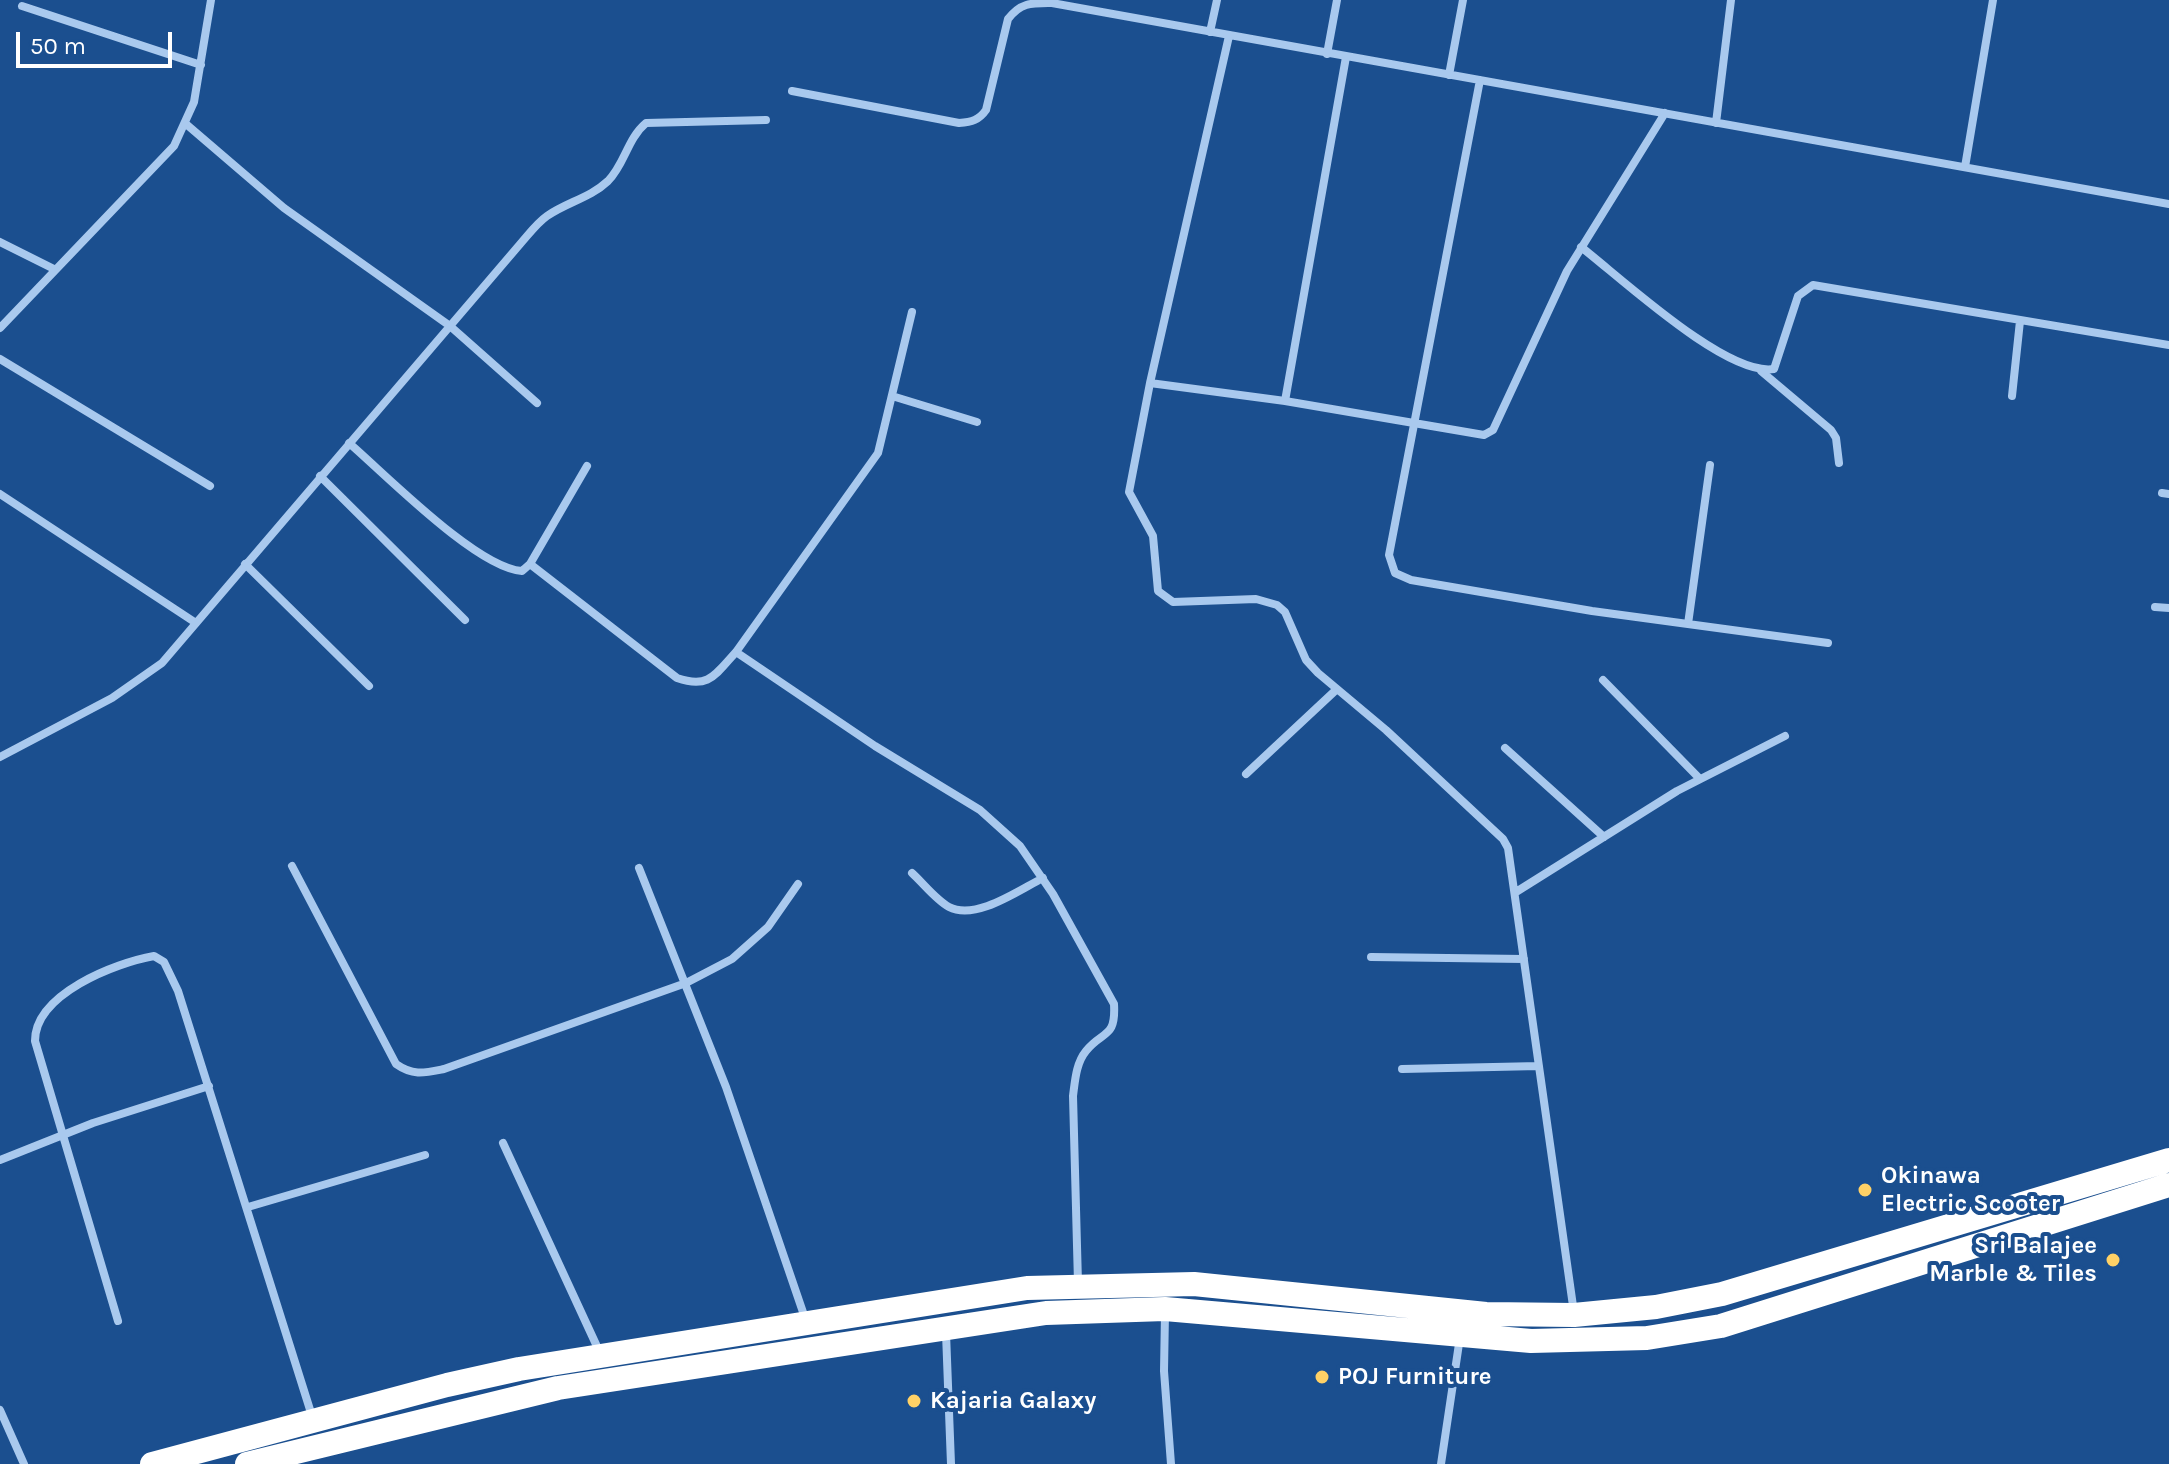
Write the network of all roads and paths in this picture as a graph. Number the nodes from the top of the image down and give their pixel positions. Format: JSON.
{"nodes":[{"id":1,"x":211,"y":0,"type":"edge"},
{"id":2,"x":1217,"y":0,"type":"edge"},
{"id":3,"x":1337,"y":0,"type":"edge"},
{"id":4,"x":1463,"y":0,"type":"edge"},
{"id":5,"x":1731,"y":0,"type":"edge"},
{"id":6,"x":1993,"y":0,"type":"edge"},
{"id":7,"x":1014,"y":4,"type":"edge"},
{"id":8,"x":22,"y":6,"type":"dead end"},
{"id":9,"x":1210,"y":32,"type":"junction"},
{"id":10,"x":1229,"y":36,"type":"junction"},
{"id":11,"x":1327,"y":54,"type":"junction"},
{"id":12,"x":1346,"y":57,"type":"junction"},
{"id":13,"x":201,"y":65,"type":"junction"},
{"id":14,"x":1449,"y":75,"type":"junction"},
{"id":15,"x":1480,"y":80,"type":"junction"},
{"id":16,"x":792,"y":91,"type":"dead end"},
{"id":17,"x":1665,"y":113,"type":"junction"},
{"id":18,"x":766,"y":120,"type":"dead end"},
{"id":19,"x":1716,"y":123,"type":"junction"},
{"id":20,"x":186,"y":124,"type":"junction"},
{"id":21,"x":1965,"y":167,"type":"junction"},
{"id":22,"x":2169,"y":204,"type":"edge"},
{"id":23,"x":0,"y":242,"type":"edge"},
{"id":24,"x":1581,"y":247,"type":"junction"},
{"id":25,"x":54,"y":269,"type":"junction"},
{"id":26,"x":912,"y":312,"type":"dead end"},
{"id":27,"x":2020,"y":321,"type":"junction"},
{"id":28,"x":450,"y":326,"type":"junction"},
{"id":29,"x":0,"y":328,"type":"edge"},
{"id":30,"x":2169,"y":345,"type":"edge"},
{"id":31,"x":0,"y":359,"type":"edge"},
{"id":32,"x":1761,"y":371,"type":"junction"},
{"id":33,"x":1150,"y":383,"type":"junction"},
{"id":34,"x":892,"y":396,"type":"junction"},
{"id":35,"x":2012,"y":396,"type":"dead end"},
{"id":36,"x":1285,"y":401,"type":"junction"},
{"id":37,"x":537,"y":403,"type":"dead end"},
{"id":38,"x":977,"y":422,"type":"dead end"},
{"id":39,"x":1417,"y":423,"type":"junction"},
{"id":40,"x":349,"y":443,"type":"junction"},
{"id":41,"x":1839,"y":463,"type":"dead end"},
{"id":42,"x":1710,"y":465,"type":"dead end"},
{"id":43,"x":587,"y":466,"type":"dead end"},
{"id":44,"x":320,"y":476,"type":"junction"},
{"id":45,"x":210,"y":486,"type":"dead end"},
{"id":46,"x":0,"y":494,"type":"edge"},
{"id":47,"x":245,"y":564,"type":"junction"},
{"id":48,"x":530,"y":564,"type":"junction"},
{"id":49,"x":2155,"y":607,"type":"dead end"},
{"id":50,"x":2169,"y":608,"type":"edge"},
{"id":51,"x":465,"y":620,"type":"dead end"},
{"id":52,"x":196,"y":623,"type":"junction"},
{"id":53,"x":1688,"y":624,"type":"junction"},
{"id":54,"x":1828,"y":643,"type":"dead end"},
{"id":55,"x":736,"y":652,"type":"junction"},
{"id":56,"x":1603,"y":680,"type":"dead end"},
{"id":57,"x":369,"y":686,"type":"dead end"},
{"id":58,"x":1337,"y":689,"type":"junction"},
{"id":59,"x":1785,"y":736,"type":"dead end"},
{"id":60,"x":1505,"y":748,"type":"dead end"},
{"id":61,"x":0,"y":757,"type":"edge"},
{"id":62,"x":1246,"y":774,"type":"dead end"},
{"id":63,"x":1700,"y":779,"type":"junction"},
{"id":64,"x":1604,"y":837,"type":"junction"},
{"id":65,"x":292,"y":866,"type":"dead end"},
{"id":66,"x":639,"y":868,"type":"dead end"},
{"id":67,"x":912,"y":873,"type":"dead end"},
{"id":68,"x":1043,"y":878,"type":"junction"},
{"id":69,"x":798,"y":884,"type":"dead end"},
{"id":70,"x":1516,"y":892,"type":"junction"},
{"id":71,"x":1371,"y":957,"type":"dead end"},
{"id":72,"x":1524,"y":959,"type":"junction"},
{"id":73,"x":686,"y":983,"type":"junction"},
{"id":74,"x":1539,"y":1066,"type":"junction"},
{"id":75,"x":1402,"y":1069,"type":"dead end"},
{"id":76,"x":209,"y":1086,"type":"junction"},
{"id":77,"x":63,"y":1135,"type":"junction"},
{"id":78,"x":503,"y":1143,"type":"dead end"},
{"id":79,"x":425,"y":1155,"type":"dead end"},
{"id":80,"x":0,"y":1160,"type":"edge"},
{"id":81,"x":2169,"y":1160,"type":"edge"},
{"id":82,"x":2169,"y":1185,"type":"edge"},
{"id":83,"x":248,"y":1207,"type":"junction"},
{"id":84,"x":1078,"y":1286,"type":"junction"},
{"id":85,"x":1165,"y":1309,"type":"junction"},
{"id":86,"x":1574,"y":1315,"type":"junction"},
{"id":87,"x":118,"y":1321,"type":"dead end"},
{"id":88,"x":807,"y":1325,"type":"junction"},
{"id":89,"x":945,"y":1326,"type":"junction"},
{"id":90,"x":1460,"y":1336,"type":"junction"},
{"id":91,"x":601,"y":1356,"type":"junction"},
{"id":92,"x":0,"y":1410,"type":"edge"},
{"id":93,"x":313,"y":1421,"type":"junction"},
{"id":94,"x":273,"y":1461,"type":"edge"},
{"id":95,"x":24,"y":1464,"type":"edge"},
{"id":96,"x":152,"y":1464,"type":"edge"},
{"id":97,"x":247,"y":1464,"type":"edge"},
{"id":98,"x":951,"y":1464,"type":"edge"},
{"id":99,"x":1171,"y":1464,"type":"edge"},
{"id":100,"x":1441,"y":1464,"type":"edge"}],
"edges":[{"from":1,"to":13,"type":"street"},
{"from":2,"to":9,"type":"street"},
{"from":3,"to":11,"type":"street"},
{"from":4,"to":14,"type":"street"},
{"from":5,"to":19,"type":"street"},
{"from":6,"to":21,"type":"street"},
{"from":7,"to":9,"type":"street"},
{"from":7,"to":16,"type":"street"},
{"from":8,"to":13,"type":"street"},
{"from":9,"to":10,"type":"street"},
{"from":10,"to":11,"type":"street"},
{"from":10,"to":33,"type":"street"},
{"from":11,"to":12,"type":"street"},
{"from":12,"to":14,"type":"street"},
{"from":12,"to":36,"type":"street"},
{"from":13,"to":20,"type":"street"},
{"from":14,"to":15,"type":"street"},
{"from":15,"to":17,"type":"street"},
{"from":15,"to":39,"type":"street"},
{"from":17,"to":19,"type":"street"},
{"from":17,"to":24,"type":"street"},
{"from":18,"to":28,"type":"street"},
{"from":19,"to":21,"type":"street"},
{"from":20,"to":25,"type":"street"},
{"from":20,"to":28,"type":"street"},
{"from":21,"to":22,"type":"street"},
{"from":23,"to":25,"type":"street"},
{"from":24,"to":32,"type":"street"},
{"from":24,"to":39,"type":"street"},
{"from":25,"to":29,"type":"street"},
{"from":26,"to":34,"type":"street"},
{"from":27,"to":30,"type":"street"},
{"from":27,"to":32,"type":"street"},
{"from":27,"to":35,"type":"street"},
{"from":28,"to":37,"type":"street"},
{"from":28,"to":40,"type":"street"},
{"from":31,"to":45,"type":"street"},
{"from":32,"to":41,"type":"street"},
{"from":33,"to":36,"type":"street"},
{"from":33,"to":58,"type":"street"},
{"from":34,"to":38,"type":"street"},
{"from":34,"to":55,"type":"street"},
{"from":36,"to":39,"type":"street"},
{"from":39,"to":53,"type":"street"},
{"from":40,"to":44,"type":"street"},
{"from":40,"to":48,"type":"street"},
{"from":42,"to":53,"type":"street"},
{"from":43,"to":48,"type":"street"},
{"from":44,"to":47,"type":"street"},
{"from":44,"to":51,"type":"street"},
{"from":46,"to":52,"type":"street"},
{"from":47,"to":52,"type":"street"},
{"from":47,"to":57,"type":"street"},
{"from":48,"to":55,"type":"street"},
{"from":49,"to":50,"type":"street"},
{"from":52,"to":61,"type":"street"},
{"from":53,"to":54,"type":"street"},
{"from":55,"to":68,"type":"street"},
{"from":56,"to":63,"type":"street"},
{"from":58,"to":62,"type":"street"},
{"from":58,"to":70,"type":"street"},
{"from":59,"to":63,"type":"street"},
{"from":60,"to":64,"type":"street"},
{"from":63,"to":64,"type":"street"},
{"from":64,"to":70,"type":"street"},
{"from":65,"to":73,"type":"street"},
{"from":66,"to":73,"type":"street"},
{"from":67,"to":68,"type":"street"},
{"from":68,"to":84,"type":"street"},
{"from":69,"to":73,"type":"street"},
{"from":70,"to":72,"type":"street"},
{"from":71,"to":72,"type":"street"},
{"from":72,"to":74,"type":"street"},
{"from":73,"to":88,"type":"street"},
{"from":74,"to":75,"type":"street"},
{"from":74,"to":86,"type":"street"},
{"from":76,"to":77,"type":"street"},
{"from":76,"to":77,"type":"street"},
{"from":76,"to":83,"type":"street"},
{"from":77,"to":80,"type":"street"},
{"from":77,"to":87,"type":"street"},
{"from":78,"to":91,"type":"street"},
{"from":79,"to":83,"type":"street"},
{"from":81,"to":86,"type":"highway"},
{"from":82,"to":90,"type":"highway"},
{"from":83,"to":93,"type":"street"},
{"from":84,"to":86,"type":"highway"},
{"from":84,"to":88,"type":"highway"},
{"from":85,"to":89,"type":"highway"},
{"from":85,"to":90,"type":"highway"},
{"from":85,"to":99,"type":"street"},
{"from":88,"to":91,"type":"highway"},
{"from":89,"to":94,"type":"highway"},
{"from":89,"to":98,"type":"street"},
{"from":90,"to":100,"type":"street"},
{"from":91,"to":93,"type":"highway"},
{"from":92,"to":95,"type":"street"},
{"from":93,"to":96,"type":"highway"},
{"from":94,"to":97,"type":"highway"}]}
